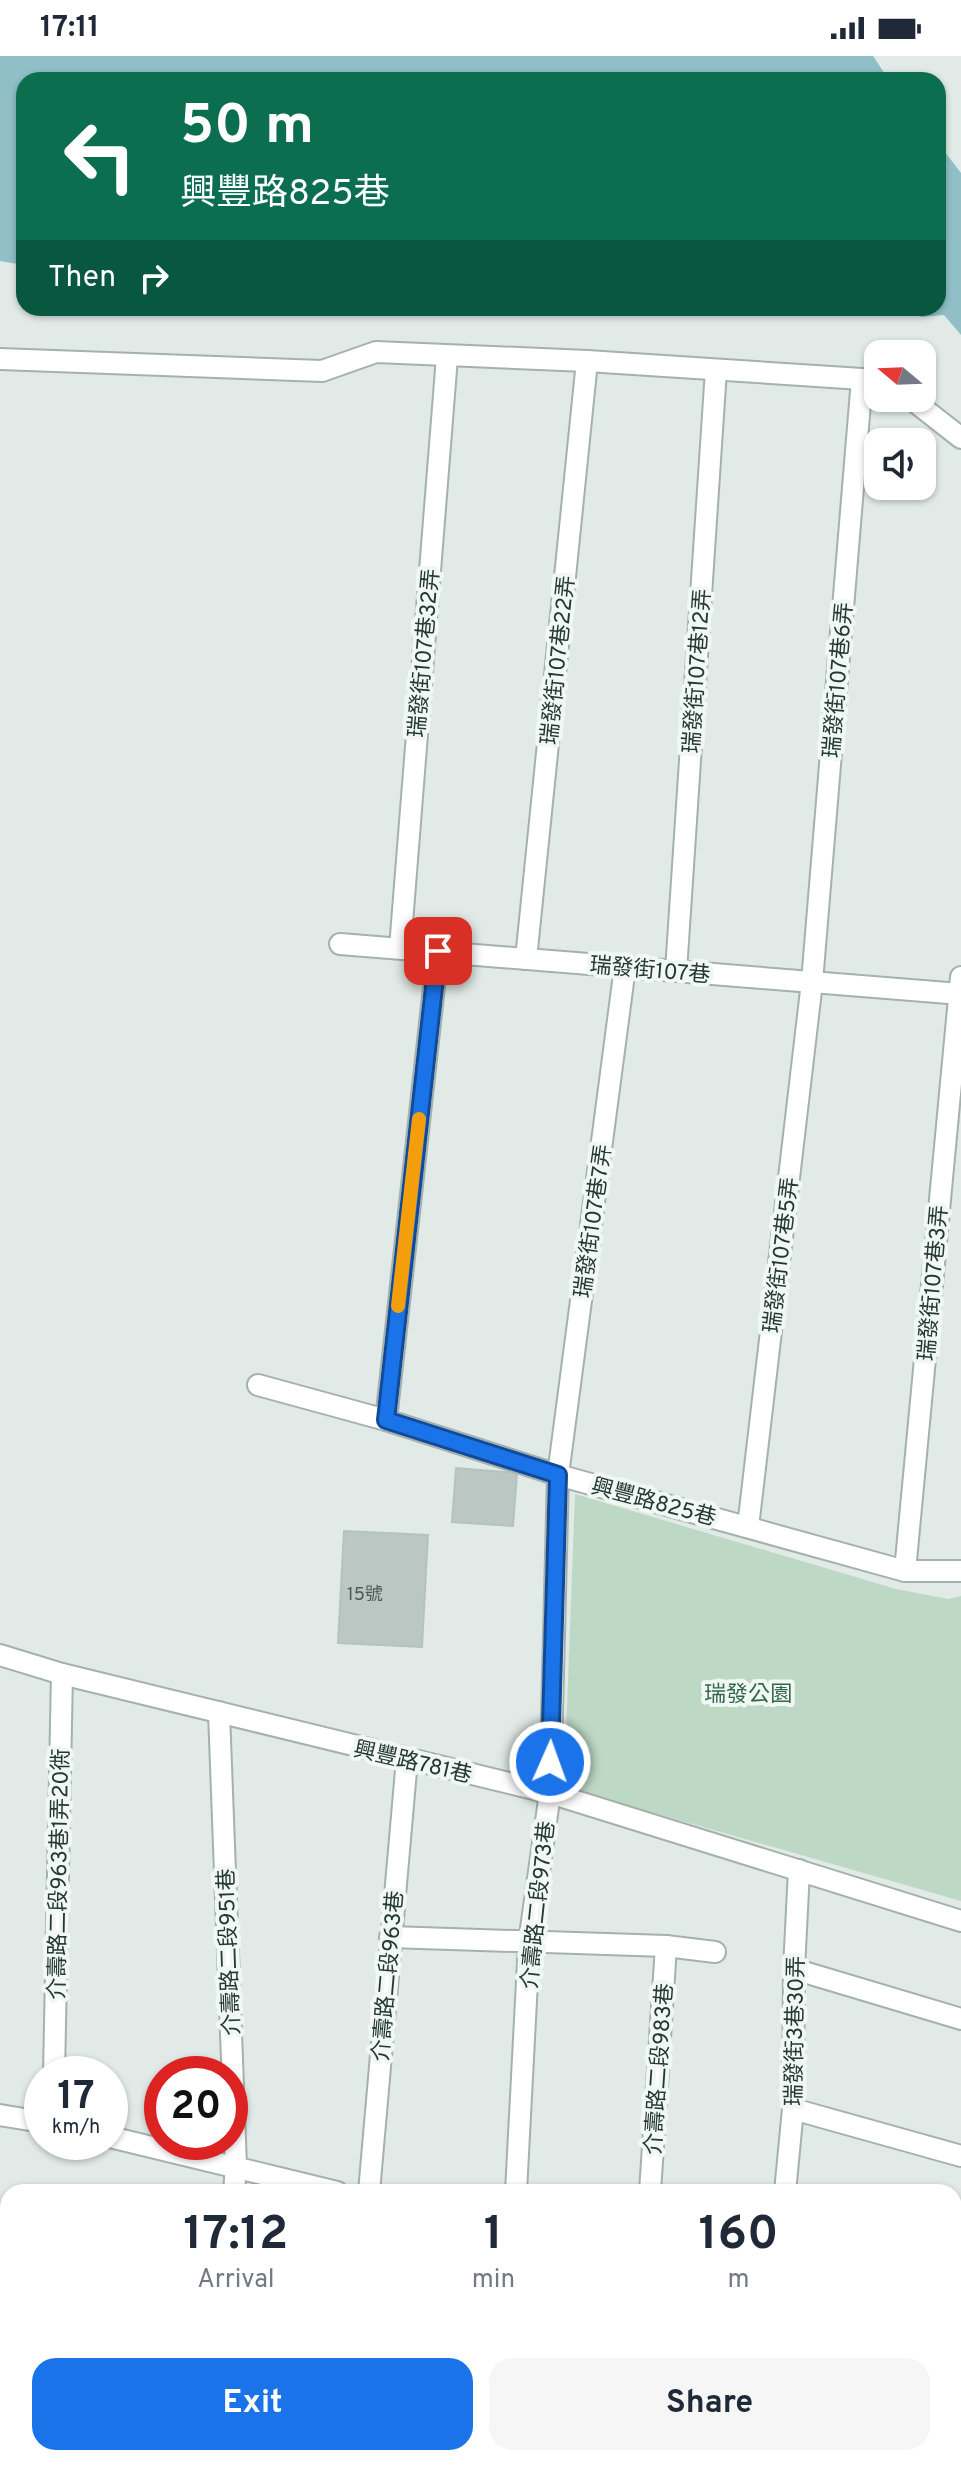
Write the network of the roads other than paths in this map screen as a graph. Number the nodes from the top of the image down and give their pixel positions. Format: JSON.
{"nodes":[{"id":1,"x":447,"y":357,"type":"junction"},
{"id":2,"x":0,"y":359,"type":"edge"},
{"id":3,"x":587,"y":361,"type":"junction"},
{"id":4,"x":716,"y":370,"type":"junction"},
{"id":5,"x":864,"y":382,"type":"edge"},
{"id":6,"x":867,"y":412,"type":"edge"},
{"id":7,"x":928,"y":412,"type":"edge"},
{"id":8,"x":961,"y":438,"type":"edge"},
{"id":9,"x":340,"y":944,"type":"dead end"},
{"id":10,"x":400,"y":948,"type":"junction"},
{"id":11,"x":438,"y":951,"type":"junction"},
{"id":12,"x":526,"y":959,"type":"junction"},
{"id":13,"x":625,"y":967,"type":"junction"},
{"id":14,"x":676,"y":971,"type":"junction"},
{"id":15,"x":812,"y":982,"type":"junction"},
{"id":16,"x":960,"y":989,"type":"edge"},
{"id":17,"x":258,"y":1385,"type":"dead end"},
{"id":18,"x":386,"y":1420,"type":"junction"},
{"id":19,"x":558,"y":1475,"type":"junction"},
{"id":20,"x":748,"y":1527,"type":"junction"},
{"id":21,"x":905,"y":1571,"type":"junction"},
{"id":22,"x":961,"y":1571,"type":"edge"},
{"id":23,"x":0,"y":1655,"type":"edge"},
{"id":24,"x":62,"y":1674,"type":"junction"},
{"id":25,"x":219,"y":1712,"type":"junction"},
{"id":26,"x":407,"y":1759,"type":"junction"},
{"id":27,"x":550,"y":1793,"type":"junction"},
{"id":28,"x":799,"y":1870,"type":"junction"},
{"id":29,"x":961,"y":1921,"type":"edge"},
{"id":30,"x":390,"y":1937,"type":"junction"},
{"id":31,"x":529,"y":1943,"type":"junction"},
{"id":32,"x":666,"y":1946,"type":"junction"},
{"id":33,"x":715,"y":1952,"type":"dead end"},
{"id":34,"x":794,"y":1969,"type":"junction"},
{"id":35,"x":961,"y":2019,"type":"edge"},
{"id":36,"x":54,"y":2056,"type":"edge"},
{"id":37,"x":793,"y":2109,"type":"junction"},
{"id":38,"x":0,"y":2115,"type":"edge"},
{"id":39,"x":24,"y":2119,"type":"edge"},
{"id":40,"x":128,"y":2141,"type":"edge"},
{"id":41,"x":961,"y":2156,"type":"edge"},
{"id":42,"x":236,"y":2167,"type":"junction"},
{"id":43,"x":235,"y":2184,"type":"edge"},
{"id":44,"x":305,"y":2184,"type":"edge"},
{"id":45,"x":370,"y":2184,"type":"edge"},
{"id":46,"x":516,"y":2184,"type":"edge"},
{"id":47,"x":651,"y":2184,"type":"edge"},
{"id":48,"x":786,"y":2184,"type":"edge"}],
"edges":[{"from":1,"to":2,"type":"lane"},
{"from":1,"to":3,"type":"lane"},
{"from":1,"to":10,"type":"lane","name":"瑞發街107巷32弄"},
{"from":3,"to":4,"type":"lane"},
{"from":3,"to":12,"type":"lane","name":"瑞發街107巷22弄"},
{"from":4,"to":5,"type":"lane"},
{"from":4,"to":14,"type":"lane","name":"瑞發街107巷12弄"},
{"from":6,"to":15,"type":"lane","name":"瑞發街107巷6弄"},
{"from":7,"to":8,"type":"lane"},
{"from":9,"to":10,"type":"lane","name":"瑞發街107巷"},
{"from":10,"to":11,"type":"lane","name":"瑞發街107巷"},
{"from":11,"to":12,"type":"lane","name":"瑞發街107巷"},
{"from":11,"to":18,"type":"lane"},
{"from":12,"to":13,"type":"lane","name":"瑞發街107巷"},
{"from":13,"to":14,"type":"lane","name":"瑞發街107巷"},
{"from":13,"to":19,"type":"lane","name":"瑞發街107巷7弄"},
{"from":14,"to":15,"type":"lane","name":"瑞發街107巷"},
{"from":15,"to":16,"type":"lane","name":"瑞發街107巷"},
{"from":15,"to":20,"type":"lane","name":"瑞發街107巷5弄"},
{"from":16,"to":21,"type":"lane","name":"瑞發街107巷3弄"},
{"from":17,"to":18,"type":"lane","name":"興豐路825巷"},
{"from":18,"to":19,"type":"lane","name":"興豐路825巷"},
{"from":19,"to":20,"type":"lane","name":"興豐路825巷"},
{"from":19,"to":27,"type":"lane","name":"介壽路二段973巷"},
{"from":20,"to":21,"type":"lane","name":"興豐路825巷"},
{"from":21,"to":22,"type":"lane","name":"興豐路825巷"},
{"from":23,"to":24,"type":"lane","name":"興豐路781巷"},
{"from":24,"to":25,"type":"lane","name":"興豐路781巷"},
{"from":24,"to":36,"type":"lane","name":"介壽路二段963巷1弄20衖"},
{"from":25,"to":26,"type":"lane","name":"興豐路781巷"},
{"from":25,"to":42,"type":"lane","name":"介壽路二段951巷"},
{"from":26,"to":27,"type":"lane","name":"興豐路781巷"},
{"from":26,"to":30,"type":"lane","name":"介壽路二段963巷"},
{"from":27,"to":28,"type":"lane","name":"興豐路781巷"},
{"from":27,"to":31,"type":"lane","name":"介壽路二段973巷"},
{"from":28,"to":29,"type":"lane","name":"興豐路781巷"},
{"from":28,"to":34,"type":"lane","name":"瑞發街3巷30弄"},
{"from":30,"to":31,"type":"lane"},
{"from":30,"to":45,"type":"lane","name":"介壽路二段963巷"},
{"from":31,"to":32,"type":"lane"},
{"from":31,"to":46,"type":"lane","name":"介壽路二段973巷"},
{"from":32,"to":33,"type":"lane"},
{"from":32,"to":47,"type":"lane","name":"介壽路二段983巷"},
{"from":34,"to":35,"type":"lane"},
{"from":34,"to":37,"type":"lane","name":"瑞發街3巷30弄"},
{"from":37,"to":41,"type":"lane"},
{"from":37,"to":48,"type":"lane","name":"瑞發街3巷30弄"},
{"from":38,"to":39,"type":"lane"},
{"from":40,"to":42,"type":"lane"},
{"from":42,"to":43,"type":"lane","name":"介壽路二段951巷"},
{"from":42,"to":44,"type":"lane"}]}
